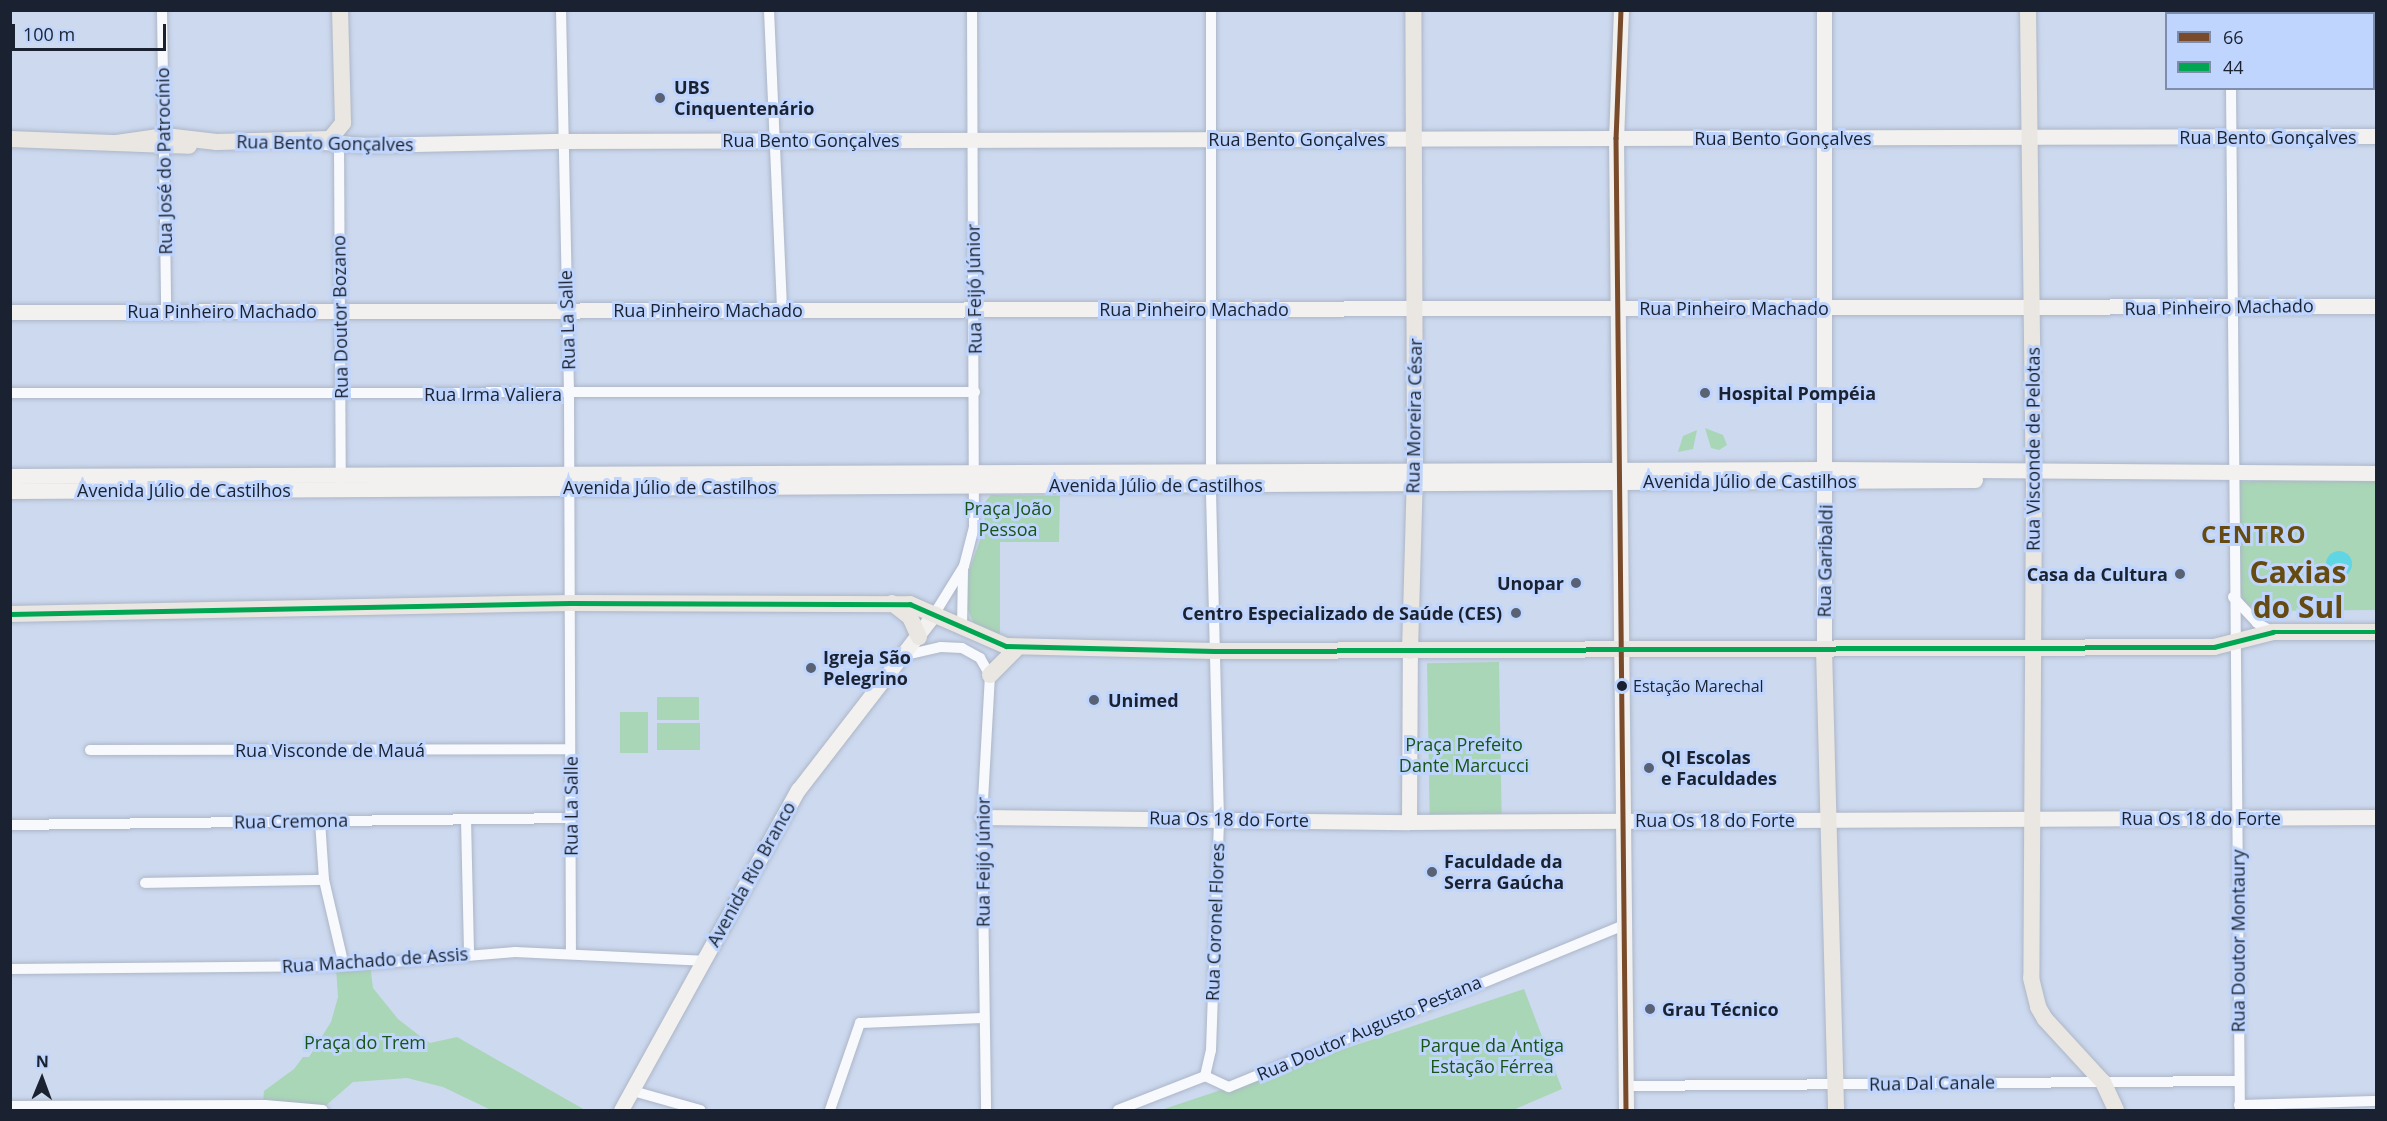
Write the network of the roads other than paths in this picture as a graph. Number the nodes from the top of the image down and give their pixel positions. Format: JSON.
{"nodes":[{"id":1,"x":162,"y":10,"type":"edge"},
{"id":2,"x":340,"y":10,"type":"edge"},
{"id":3,"x":561,"y":10,"type":"edge"},
{"id":4,"x":769,"y":10,"type":"edge"},
{"id":5,"x":972,"y":10,"type":"edge"},
{"id":6,"x":1211,"y":10,"type":"edge"},
{"id":7,"x":1413,"y":10,"type":"edge"},
{"id":8,"x":1621,"y":10,"type":"edge"},
{"id":9,"x":1824,"y":10,"type":"edge"},
{"id":10,"x":2028,"y":10,"type":"edge"},
{"id":11,"x":2231,"y":90,"type":"edge"},
{"id":12,"x":343,"y":123,"type":"junction"},
{"id":13,"x":2232,"y":136,"type":"junction"},
{"id":14,"x":2376,"y":136,"type":"edge"},
{"id":15,"x":1616,"y":138,"type":"junction"},
{"id":16,"x":2031,"y":138,"type":"junction"},
{"id":17,"x":10,"y":139,"type":"edge"},
{"id":18,"x":1213,"y":139,"type":"junction"},
{"id":19,"x":1414,"y":139,"type":"junction"},
{"id":20,"x":1825,"y":139,"type":"junction"},
{"id":21,"x":775,"y":140,"type":"junction"},
{"id":22,"x":973,"y":140,"type":"junction"},
{"id":23,"x":563,"y":141,"type":"junction"},
{"id":24,"x":165,"y":142,"type":"junction"},
{"id":25,"x":331,"y":143,"type":"junction"},
{"id":26,"x":365,"y":145,"type":"junction"},
{"id":27,"x":2376,"y":306,"type":"edge"},
{"id":28,"x":2232,"y":307,"type":"junction"},
{"id":29,"x":1620,"y":308,"type":"junction"},
{"id":30,"x":1826,"y":308,"type":"junction"},
{"id":31,"x":1213,"y":309,"type":"junction"},
{"id":32,"x":1415,"y":309,"type":"junction"},
{"id":33,"x":566,"y":310,"type":"junction"},
{"id":34,"x":782,"y":310,"type":"junction"},
{"id":35,"x":975,"y":310,"type":"junction"},
{"id":36,"x":2031,"y":310,"type":"junction"},
{"id":37,"x":340,"y":311,"type":"junction"},
{"id":38,"x":10,"y":312,"type":"edge"},
{"id":39,"x":166,"y":312,"type":"junction"},
{"id":40,"x":975,"y":392,"type":"junction"},
{"id":41,"x":10,"y":393,"type":"edge"},
{"id":42,"x":341,"y":394,"type":"junction"},
{"id":43,"x":570,"y":394,"type":"junction"},
{"id":44,"x":2373,"y":474,"type":"edge"},
{"id":45,"x":1825,"y":475,"type":"junction"},
{"id":46,"x":2233,"y":475,"type":"junction"},
{"id":47,"x":1620,"y":476,"type":"junction"},
{"id":48,"x":2034,"y":476,"type":"junction"},
{"id":49,"x":1414,"y":477,"type":"junction"},
{"id":50,"x":1211,"y":478,"type":"junction"},
{"id":51,"x":975,"y":479,"type":"junction"},
{"id":52,"x":570,"y":481,"type":"junction"},
{"id":53,"x":341,"y":482,"type":"junction"},
{"id":54,"x":13,"y":483,"type":"edge"},
{"id":55,"x":964,"y":566,"type":"junction"},
{"id":56,"x":2233,"y":597,"type":"junction"},
{"id":57,"x":570,"y":603,"type":"junction"},
{"id":58,"x":892,"y":603,"type":"junction"},
{"id":59,"x":935,"y":613,"type":"junction"},
{"id":60,"x":10,"y":614,"type":"edge"},
{"id":61,"x":962,"y":627,"type":"junction"},
{"id":62,"x":2376,"y":632,"type":"edge"},
{"id":63,"x":2273,"y":633,"type":"junction"},
{"id":64,"x":919,"y":637,"type":"junction"},
{"id":65,"x":2233,"y":643,"type":"junction"},
{"id":66,"x":2033,"y":645,"type":"junction"},
{"id":67,"x":1017,"y":648,"type":"junction"},
{"id":68,"x":1824,"y":649,"type":"junction"},
{"id":69,"x":1214,"y":651,"type":"junction"},
{"id":70,"x":1410,"y":651,"type":"junction"},
{"id":71,"x":1621,"y":652,"type":"junction"},
{"id":72,"x":906,"y":654,"type":"junction"},
{"id":73,"x":990,"y":675,"type":"junction"},
{"id":74,"x":570,"y":749,"type":"junction"},
{"id":75,"x":90,"y":750,"type":"dead end"},
{"id":76,"x":982,"y":817,"type":"junction"},
{"id":77,"x":2376,"y":817,"type":"edge"},
{"id":78,"x":571,"y":818,"type":"junction"},
{"id":79,"x":2238,"y":818,"type":"junction"},
{"id":80,"x":466,"y":819,"type":"junction"},
{"id":81,"x":2031,"y":819,"type":"junction"},
{"id":82,"x":1219,"y":820,"type":"junction"},
{"id":83,"x":1621,"y":820,"type":"junction"},
{"id":84,"x":1826,"y":820,"type":"junction"},
{"id":85,"x":320,"y":821,"type":"junction"},
{"id":86,"x":1409,"y":822,"type":"junction"},
{"id":87,"x":10,"y":825,"type":"edge"},
{"id":88,"x":324,"y":880,"type":"junction"},
{"id":89,"x":145,"y":883,"type":"dead end"},
{"id":90,"x":1622,"y":926,"type":"junction"},
{"id":91,"x":469,"y":954,"type":"junction"},
{"id":92,"x":571,"y":954,"type":"junction"},
{"id":93,"x":703,"y":961,"type":"junction"},
{"id":94,"x":344,"y":966,"type":"junction"},
{"id":95,"x":10,"y":969,"type":"edge"},
{"id":96,"x":983,"y":1018,"type":"junction"},
{"id":97,"x":1205,"y":1076,"type":"junction"},
{"id":98,"x":2239,"y":1081,"type":"junction"},
{"id":99,"x":2103,"y":1082,"type":"junction"},
{"id":100,"x":1836,"y":1084,"type":"junction"},
{"id":101,"x":1625,"y":1086,"type":"junction"},
{"id":102,"x":633,"y":1091,"type":"junction"},
{"id":103,"x":2376,"y":1101,"type":"edge"},
{"id":104,"x":10,"y":1106,"type":"edge"},
{"id":105,"x":272,"y":1107,"type":"edge"},
{"id":106,"x":2240,"y":1108,"type":"edge"},
{"id":107,"x":323,"y":1110,"type":"edge"},
{"id":108,"x":621,"y":1110,"type":"edge"},
{"id":109,"x":700,"y":1110,"type":"edge"},
{"id":110,"x":830,"y":1110,"type":"edge"},
{"id":111,"x":986,"y":1110,"type":"edge"},
{"id":112,"x":1118,"y":1110,"type":"edge"},
{"id":113,"x":1626,"y":1110,"type":"edge"},
{"id":114,"x":1836,"y":1110,"type":"edge"},
{"id":115,"x":2116,"y":1110,"type":"edge"}],
"edges":[{"from":1,"to":24,"type":"street","name":"Rua José do Patrocínio"},
{"from":2,"to":12,"type":"main road"},
{"from":3,"to":23,"type":"street","name":"Rua La Salle"},
{"from":4,"to":21,"type":"street"},
{"from":5,"to":22,"type":"street","name":"Rua Feijó Júnior"},
{"from":6,"to":18,"type":"street","name":"Rua Coronel Flores"},
{"from":7,"to":19,"type":"main road","name":"Rua Moreira César"},
{"from":8,"to":15,"type":"street"},
{"from":9,"to":20,"type":"street","name":"Rua Garibaldi"},
{"from":10,"to":16,"type":"main road","name":"Rua Visconde de Pelotas"},
{"from":11,"to":13,"type":"street","name":"Rua Doutor Montaury"},
{"from":12,"to":25,"type":"main road"},
{"from":12,"to":26,"type":"street"},
{"from":13,"to":14,"type":"street","name":"Rua Bento Gonçalves"},
{"from":13,"to":16,"type":"street","name":"Rua Bento Gonçalves"},
{"from":13,"to":28,"type":"street","name":"Rua Doutor Montaury"},
{"from":15,"to":19,"type":"street","name":"Rua Bento Gonçalves"},
{"from":15,"to":20,"type":"street","name":"Rua Bento Gonçalves"},
{"from":15,"to":29,"type":"street"},
{"from":16,"to":20,"type":"street","name":"Rua Bento Gonçalves"},
{"from":16,"to":36,"type":"main road","name":"Rua Visconde de Pelotas"},
{"from":17,"to":24,"type":"main road","name":"Rua Bento Gonçalves"},
{"from":18,"to":19,"type":"street","name":"Rua Bento Gonçalves"},
{"from":18,"to":22,"type":"street","name":"Rua Bento Gonçalves"},
{"from":18,"to":31,"type":"street","name":"Rua Coronel Flores"},
{"from":19,"to":32,"type":"main road","name":"Rua Moreira César"},
{"from":20,"to":30,"type":"street","name":"Rua Garibaldi"},
{"from":21,"to":22,"type":"street","name":"Rua Bento Gonçalves"},
{"from":21,"to":23,"type":"street","name":"Rua Bento Gonçalves"},
{"from":21,"to":34,"type":"street"},
{"from":22,"to":35,"type":"street","name":"Rua Feijó Júnior"},
{"from":23,"to":26,"type":"street","name":"Rua Bento Gonçalves"},
{"from":23,"to":33,"type":"street","name":"Rua La Salle"},
{"from":24,"to":25,"type":"main road","name":"Rua Bento Gonçalves"},
{"from":24,"to":39,"type":"street","name":"Rua José do Patrocínio"},
{"from":25,"to":26,"type":"street","name":"Rua Bento Gonçalves"},
{"from":25,"to":37,"type":"street","name":"Rua Doutor Bozano"},
{"from":27,"to":28,"type":"street","name":"Rua Pinheiro Machado"},
{"from":28,"to":36,"type":"street","name":"Rua Pinheiro Machado"},
{"from":28,"to":46,"type":"street","name":"Rua Doutor Montaury"},
{"from":29,"to":30,"type":"street","name":"Rua Pinheiro Machado"},
{"from":29,"to":32,"type":"street","name":"Rua Pinheiro Machado"},
{"from":29,"to":47,"type":"street"},
{"from":30,"to":36,"type":"street","name":"Rua Pinheiro Machado"},
{"from":30,"to":45,"type":"street","name":"Rua Garibaldi"},
{"from":31,"to":32,"type":"street","name":"Rua Pinheiro Machado"},
{"from":31,"to":35,"type":"street","name":"Rua Pinheiro Machado"},
{"from":31,"to":50,"type":"street","name":"Rua Coronel Flores"},
{"from":32,"to":49,"type":"main road","name":"Rua Moreira César"},
{"from":33,"to":34,"type":"street","name":"Rua Pinheiro Machado"},
{"from":33,"to":37,"type":"street","name":"Rua Pinheiro Machado"},
{"from":33,"to":43,"type":"street","name":"Rua La Salle"},
{"from":34,"to":35,"type":"street","name":"Rua Pinheiro Machado"},
{"from":35,"to":40,"type":"street","name":"Rua Feijó Júnior"},
{"from":36,"to":48,"type":"main road","name":"Rua Visconde de Pelotas"},
{"from":37,"to":39,"type":"street","name":"Rua Pinheiro Machado"},
{"from":37,"to":42,"type":"street","name":"Rua Doutor Bozano"},
{"from":38,"to":39,"type":"street","name":"Rua Pinheiro Machado"},
{"from":40,"to":43,"type":"street","name":"Rua Irma Valiera"},
{"from":40,"to":51,"type":"street","name":"Rua Feijó Júnior"},
{"from":41,"to":42,"type":"street","name":"Rua Irma Valiera"},
{"from":42,"to":43,"type":"street","name":"Rua Irma Valiera"},
{"from":42,"to":53,"type":"street","name":"Rua Doutor Bozano"},
{"from":43,"to":52,"type":"street","name":"Rua La Salle"},
{"from":44,"to":46,"type":"street","name":"Avenida Júlio de Castilhos"},
{"from":45,"to":47,"type":"street","name":"Avenida Júlio de Castilhos"},
{"from":45,"to":48,"type":"street","name":"Avenida Júlio de Castilhos"},
{"from":45,"to":68,"type":"street","name":"Rua Garibaldi"},
{"from":46,"to":48,"type":"street","name":"Avenida Júlio de Castilhos"},
{"from":46,"to":56,"type":"street","name":"Rua Doutor Montaury"},
{"from":47,"to":49,"type":"street","name":"Avenida Júlio de Castilhos"},
{"from":47,"to":71,"type":"street"},
{"from":48,"to":66,"type":"main road","name":"Rua Visconde de Pelotas"},
{"from":49,"to":50,"type":"street","name":"Avenida Júlio de Castilhos"},
{"from":49,"to":70,"type":"main road","name":"Rua Moreira César"},
{"from":50,"to":51,"type":"street","name":"Avenida Júlio de Castilhos"},
{"from":50,"to":69,"type":"street","name":"Rua Coronel Flores"},
{"from":51,"to":52,"type":"street","name":"Avenida Júlio de Castilhos"},
{"from":51,"to":55,"type":"street","name":"Rua Feijó Júnior"},
{"from":52,"to":53,"type":"street","name":"Avenida Júlio de Castilhos"},
{"from":52,"to":57,"type":"street","name":"Rua La Salle"},
{"from":53,"to":54,"type":"street","name":"Avenida Júlio de Castilhos"},
{"from":55,"to":59,"type":"street","name":"Rua Feijó Júnior"},
{"from":55,"to":61,"type":"street","name":"Rua Feijó Júnior"},
{"from":56,"to":63,"type":"street"},
{"from":56,"to":65,"type":"street","name":"Rua Doutor Montaury"},
{"from":57,"to":58,"type":"main road"},
{"from":57,"to":60,"type":"main road"},
{"from":57,"to":74,"type":"street","name":"Rua La Salle"},
{"from":58,"to":59,"type":"main road"},
{"from":58,"to":64,"type":"main road"},
{"from":59,"to":61,"type":"main road"},
{"from":59,"to":64,"type":"street","name":"Avenida Rio Branco"},
{"from":61,"to":67,"type":"main road"},
{"from":62,"to":63,"type":"main road"},
{"from":63,"to":65,"type":"main road"},
{"from":64,"to":72,"type":"street","name":"Avenida Rio Branco"},
{"from":65,"to":66,"type":"main road"},
{"from":65,"to":79,"type":"street","name":"Rua Doutor Montaury"},
{"from":66,"to":68,"type":"main road"},
{"from":66,"to":81,"type":"main road","name":"Rua Visconde de Pelotas"},
{"from":67,"to":69,"type":"main road"},
{"from":67,"to":73,"type":"main road"},
{"from":68,"to":71,"type":"main road"},
{"from":68,"to":84,"type":"main road","name":"Rua Garibaldi"},
{"from":69,"to":70,"type":"main road"},
{"from":69,"to":82,"type":"street","name":"Rua Coronel Flores"},
{"from":70,"to":71,"type":"main road"},
{"from":70,"to":86,"type":"street","name":"Rua Moreira César"},
{"from":71,"to":83,"type":"street"},
{"from":72,"to":73,"type":"street"},
{"from":72,"to":93,"type":"street","name":"Avenida Rio Branco"},
{"from":73,"to":76,"type":"street","name":"Rua Feijó Júnior"},
{"from":74,"to":75,"type":"street","name":"Rua Visconde de Mauá"},
{"from":74,"to":78,"type":"street","name":"Rua La Salle"},
{"from":76,"to":82,"type":"street","name":"Rua Os 18 do Forte"},
{"from":76,"to":96,"type":"street","name":"Rua Feijó Júnior"},
{"from":77,"to":79,"type":"street","name":"Rua Os 18 do Forte"},
{"from":78,"to":80,"type":"street","name":"Rua Cremona"},
{"from":78,"to":92,"type":"street","name":"Rua La Salle"},
{"from":79,"to":81,"type":"street","name":"Rua Os 18 do Forte"},
{"from":79,"to":98,"type":"street","name":"Rua Doutor Montaury"},
{"from":80,"to":85,"type":"street","name":"Rua Cremona"},
{"from":80,"to":91,"type":"street"},
{"from":81,"to":84,"type":"street","name":"Rua Os 18 do Forte"},
{"from":81,"to":99,"type":"main road","name":"Rua Visconde de Pelotas"},
{"from":82,"to":86,"type":"street","name":"Rua Os 18 do Forte"},
{"from":82,"to":97,"type":"street","name":"Rua Coronel Flores"},
{"from":83,"to":84,"type":"street","name":"Rua Os 18 do Forte"},
{"from":83,"to":86,"type":"street","name":"Rua Os 18 do Forte"},
{"from":83,"to":90,"type":"street"},
{"from":84,"to":100,"type":"main road","name":"Rua Garibaldi"},
{"from":85,"to":87,"type":"street","name":"Rua Cremona"},
{"from":85,"to":88,"type":"street"},
{"from":88,"to":89,"type":"street"},
{"from":88,"to":94,"type":"street"},
{"from":90,"to":97,"type":"street","name":"Rua Doutor Augusto Pestana"},
{"from":90,"to":101,"type":"street"},
{"from":91,"to":92,"type":"street","name":"Rua Machado de Assis"},
{"from":91,"to":94,"type":"street","name":"Rua Machado de Assis"},
{"from":92,"to":93,"type":"street","name":"Rua Machado de Assis"},
{"from":93,"to":102,"type":"street","name":"Avenida Rio Branco"},
{"from":94,"to":95,"type":"street","name":"Rua Machado de Assis"},
{"from":96,"to":110,"type":"street"},
{"from":96,"to":111,"type":"street","name":"Rua Feijó Júnior"},
{"from":97,"to":112,"type":"street"},
{"from":98,"to":99,"type":"street","name":"Rua Dal Canale"},
{"from":98,"to":106,"type":"street","name":"Rua Doutor Montaury"},
{"from":99,"to":100,"type":"street","name":"Rua Dal Canale"},
{"from":99,"to":115,"type":"main road","name":"Rua Visconde de Pelotas"},
{"from":100,"to":101,"type":"street","name":"Rua Dal Canale"},
{"from":100,"to":114,"type":"main road","name":"Rua Garibaldi"},
{"from":101,"to":113,"type":"street"},
{"from":102,"to":108,"type":"street","name":"Avenida Rio Branco"},
{"from":102,"to":109,"type":"street"},
{"from":103,"to":106,"type":"street"},
{"from":104,"to":105,"type":"street"},
{"from":105,"to":107,"type":"street"}]}
